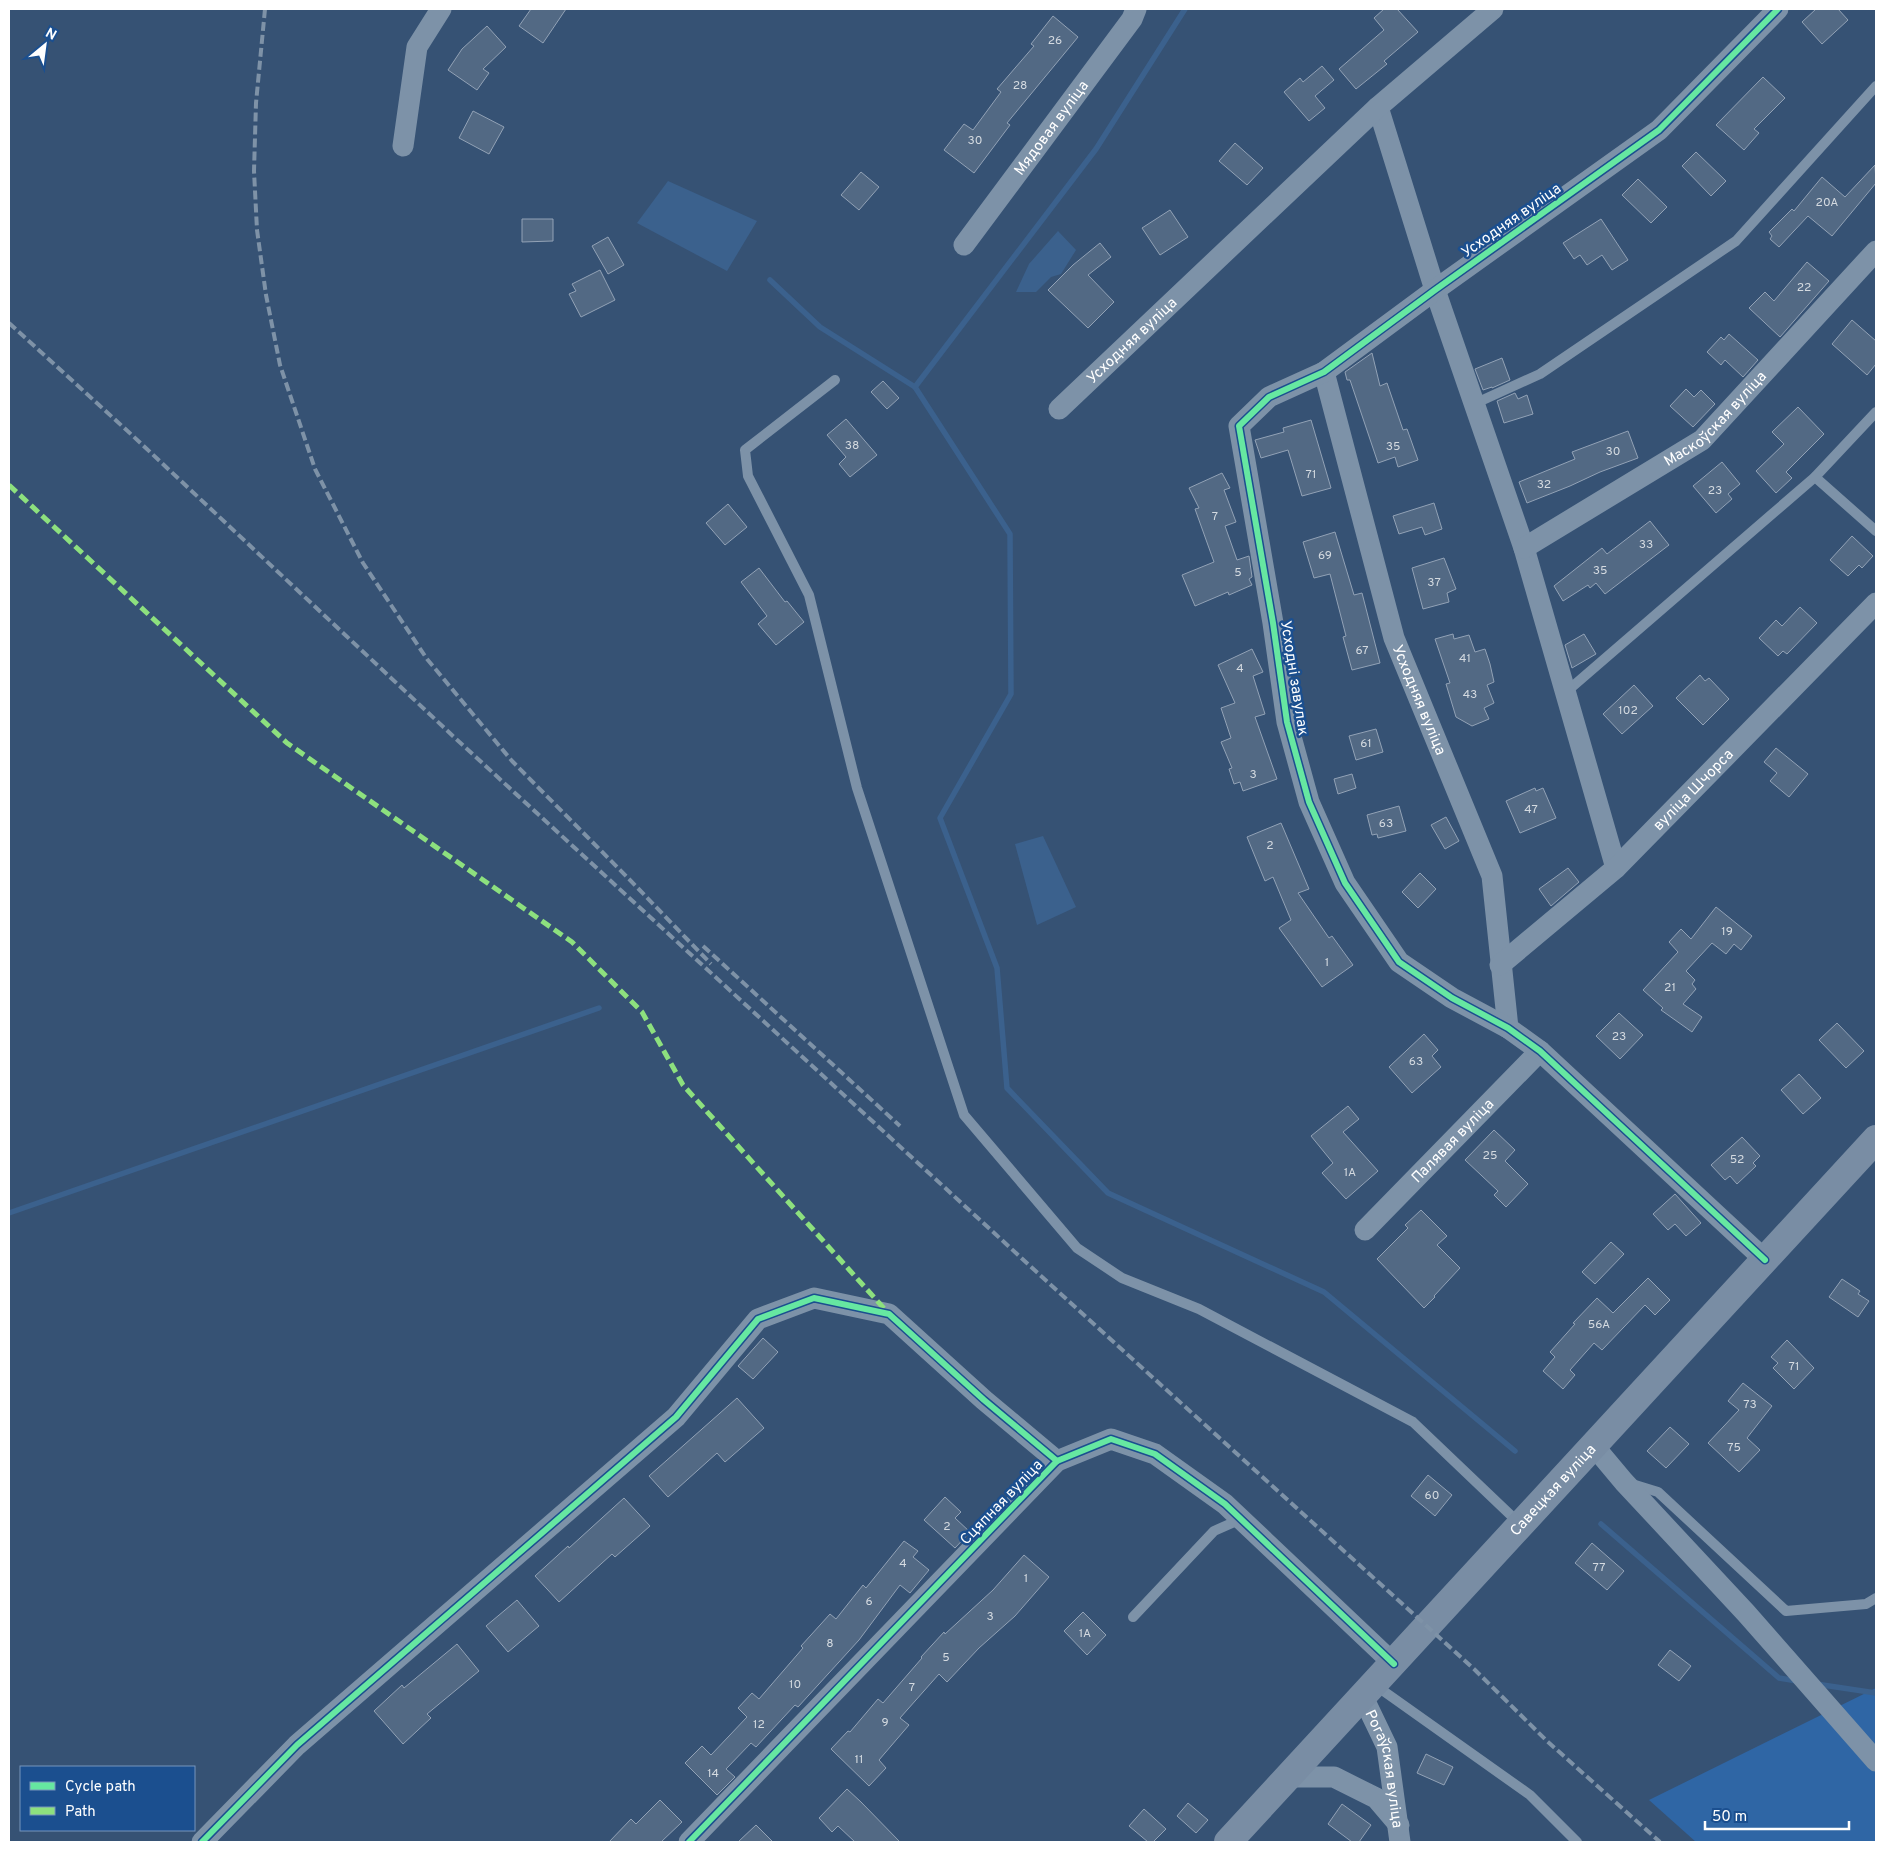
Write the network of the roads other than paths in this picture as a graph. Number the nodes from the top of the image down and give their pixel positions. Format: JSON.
{"nodes":[{"id":1,"x":442,"y":9,"type":"edge"},
{"id":2,"x":1136,"y":9,"type":"edge"},
{"id":3,"x":1493,"y":9,"type":"edge"},
{"id":4,"x":1778,"y":9,"type":"edge"},
{"id":5,"x":1876,"y":86,"type":"edge"},
{"id":6,"x":1378,"y":107,"type":"junction"},
{"id":7,"x":403,"y":146,"type":"dead end"},
{"id":8,"x":964,"y":244,"type":"dead end"},
{"id":9,"x":1876,"y":250,"type":"edge"},
{"id":10,"x":1435,"y":290,"type":"junction"},
{"id":11,"x":1324,"y":372,"type":"junction"},
{"id":12,"x":835,"y":380,"type":"dead end"},
{"id":13,"x":1474,"y":404,"type":"junction"},
{"id":14,"x":1059,"y":409,"type":"dead end"},
{"id":15,"x":1876,"y":412,"type":"edge"},
{"id":16,"x":1239,"y":426,"type":"joint"},
{"id":17,"x":1815,"y":477,"type":"junction"},
{"id":18,"x":1876,"y":531,"type":"edge"},
{"id":19,"x":1524,"y":548,"type":"junction"},
{"id":20,"x":1876,"y":603,"type":"edge"},
{"id":21,"x":1566,"y":693,"type":"junction"},
{"id":22,"x":1616,"y":868,"type":"junction"},
{"id":23,"x":1500,"y":965,"type":"junction"},
{"id":24,"x":1508,"y":1028,"type":"junction"},
{"id":25,"x":1540,"y":1051,"type":"junction"},
{"id":26,"x":1876,"y":1139,"type":"edge"},
{"id":27,"x":1365,"y":1230,"type":"dead end"},
{"id":28,"x":1765,"y":1260,"type":"junction"},
{"id":29,"x":1593,"y":1445,"type":"junction"},
{"id":30,"x":1057,"y":1461,"type":"junction"},
{"id":31,"x":1624,"y":1482,"type":"junction"},
{"id":32,"x":1241,"y":1519,"type":"junction"},
{"id":33,"x":1522,"y":1525,"type":"junction"},
{"id":34,"x":1876,"y":1598,"type":"edge"},
{"id":35,"x":1133,"y":1617,"type":"dead end"},
{"id":36,"x":1394,"y":1664,"type":"junction"},
{"id":37,"x":1368,"y":1691,"type":"junction"},
{"id":38,"x":1876,"y":1761,"type":"edge"},
{"id":39,"x":1289,"y":1777,"type":"junction"},
{"id":40,"x":1399,"y":1833,"type":"edge"},
{"id":41,"x":202,"y":1842,"type":"edge"},
{"id":42,"x":689,"y":1842,"type":"edge"},
{"id":43,"x":1228,"y":1842,"type":"edge"},
{"id":44,"x":1577,"y":1842,"type":"edge"}],
"edges":[{"from":1,"to":7,"type":"street"},
{"from":2,"to":8,"type":"street","name":"Мядовая вуліца"},
{"from":3,"to":6,"type":"street","name":"Усходняя вуліца"},
{"from":4,"to":10,"type":"street","name":"Усходняя вуліца"},
{"from":5,"to":13,"type":"lane"},
{"from":6,"to":10,"type":"street"},
{"from":6,"to":14,"type":"street","name":"Усходняя вуліца"},
{"from":9,"to":19,"type":"street","name":"Маскоўская вуліца"},
{"from":10,"to":11,"type":"street","name":"Усходняя вуліца"},
{"from":10,"to":13,"type":"street"},
{"from":11,"to":16,"type":"street","name":"Усходняя вуліца"},
{"from":11,"to":23,"type":"street","name":"Усходняя вуліца"},
{"from":12,"to":33,"type":"lane"},
{"from":13,"to":19,"type":"street"},
{"from":15,"to":17,"type":"lane"},
{"from":16,"to":24,"type":"street","name":"Усходні завулак"},
{"from":17,"to":18,"type":"lane"},
{"from":17,"to":21,"type":"lane"},
{"from":19,"to":21,"type":"street"},
{"from":20,"to":22,"type":"street","name":"вуліца Шчорса"},
{"from":21,"to":22,"type":"street"},
{"from":22,"to":23,"type":"street","name":"вуліца Шчорса"},
{"from":23,"to":24,"type":"street","name":"Усходняя вуліца"},
{"from":24,"to":25,"type":"street","name":"Усходні завулак"},
{"from":25,"to":27,"type":"street","name":"Палявая вуліца"},
{"from":25,"to":28,"type":"street","name":"Усходні завулак"},
{"from":26,"to":28,"type":"main road","name":"Савецкая вуліца"},
{"from":28,"to":29,"type":"main road","name":"Савецкая вуліца"},
{"from":29,"to":31,"type":"street"},
{"from":29,"to":33,"type":"main road","name":"Савецкая вуліца"},
{"from":30,"to":32,"type":"street","name":"Сцяпная вуліца"},
{"from":30,"to":41,"type":"street"},
{"from":30,"to":42,"type":"street","name":"Сцяпная вуліца"},
{"from":31,"to":34,"type":"lane"},
{"from":31,"to":38,"type":"street"},
{"from":32,"to":35,"type":"lane"},
{"from":32,"to":36,"type":"street","name":"Сцяпная вуліца"},
{"from":33,"to":36,"type":"main road","name":"Савецкая вуліца"},
{"from":36,"to":37,"type":"main road","name":"Савецкая вуліца"},
{"from":37,"to":39,"type":"main road","name":"Савецкая вуліца"},
{"from":37,"to":40,"type":"street","name":"Рогаўская вуліца"},
{"from":37,"to":44,"type":"lane"},
{"from":39,"to":40,"type":"street"},
{"from":39,"to":43,"type":"main road","name":"Савецкая вуліца"}]}
